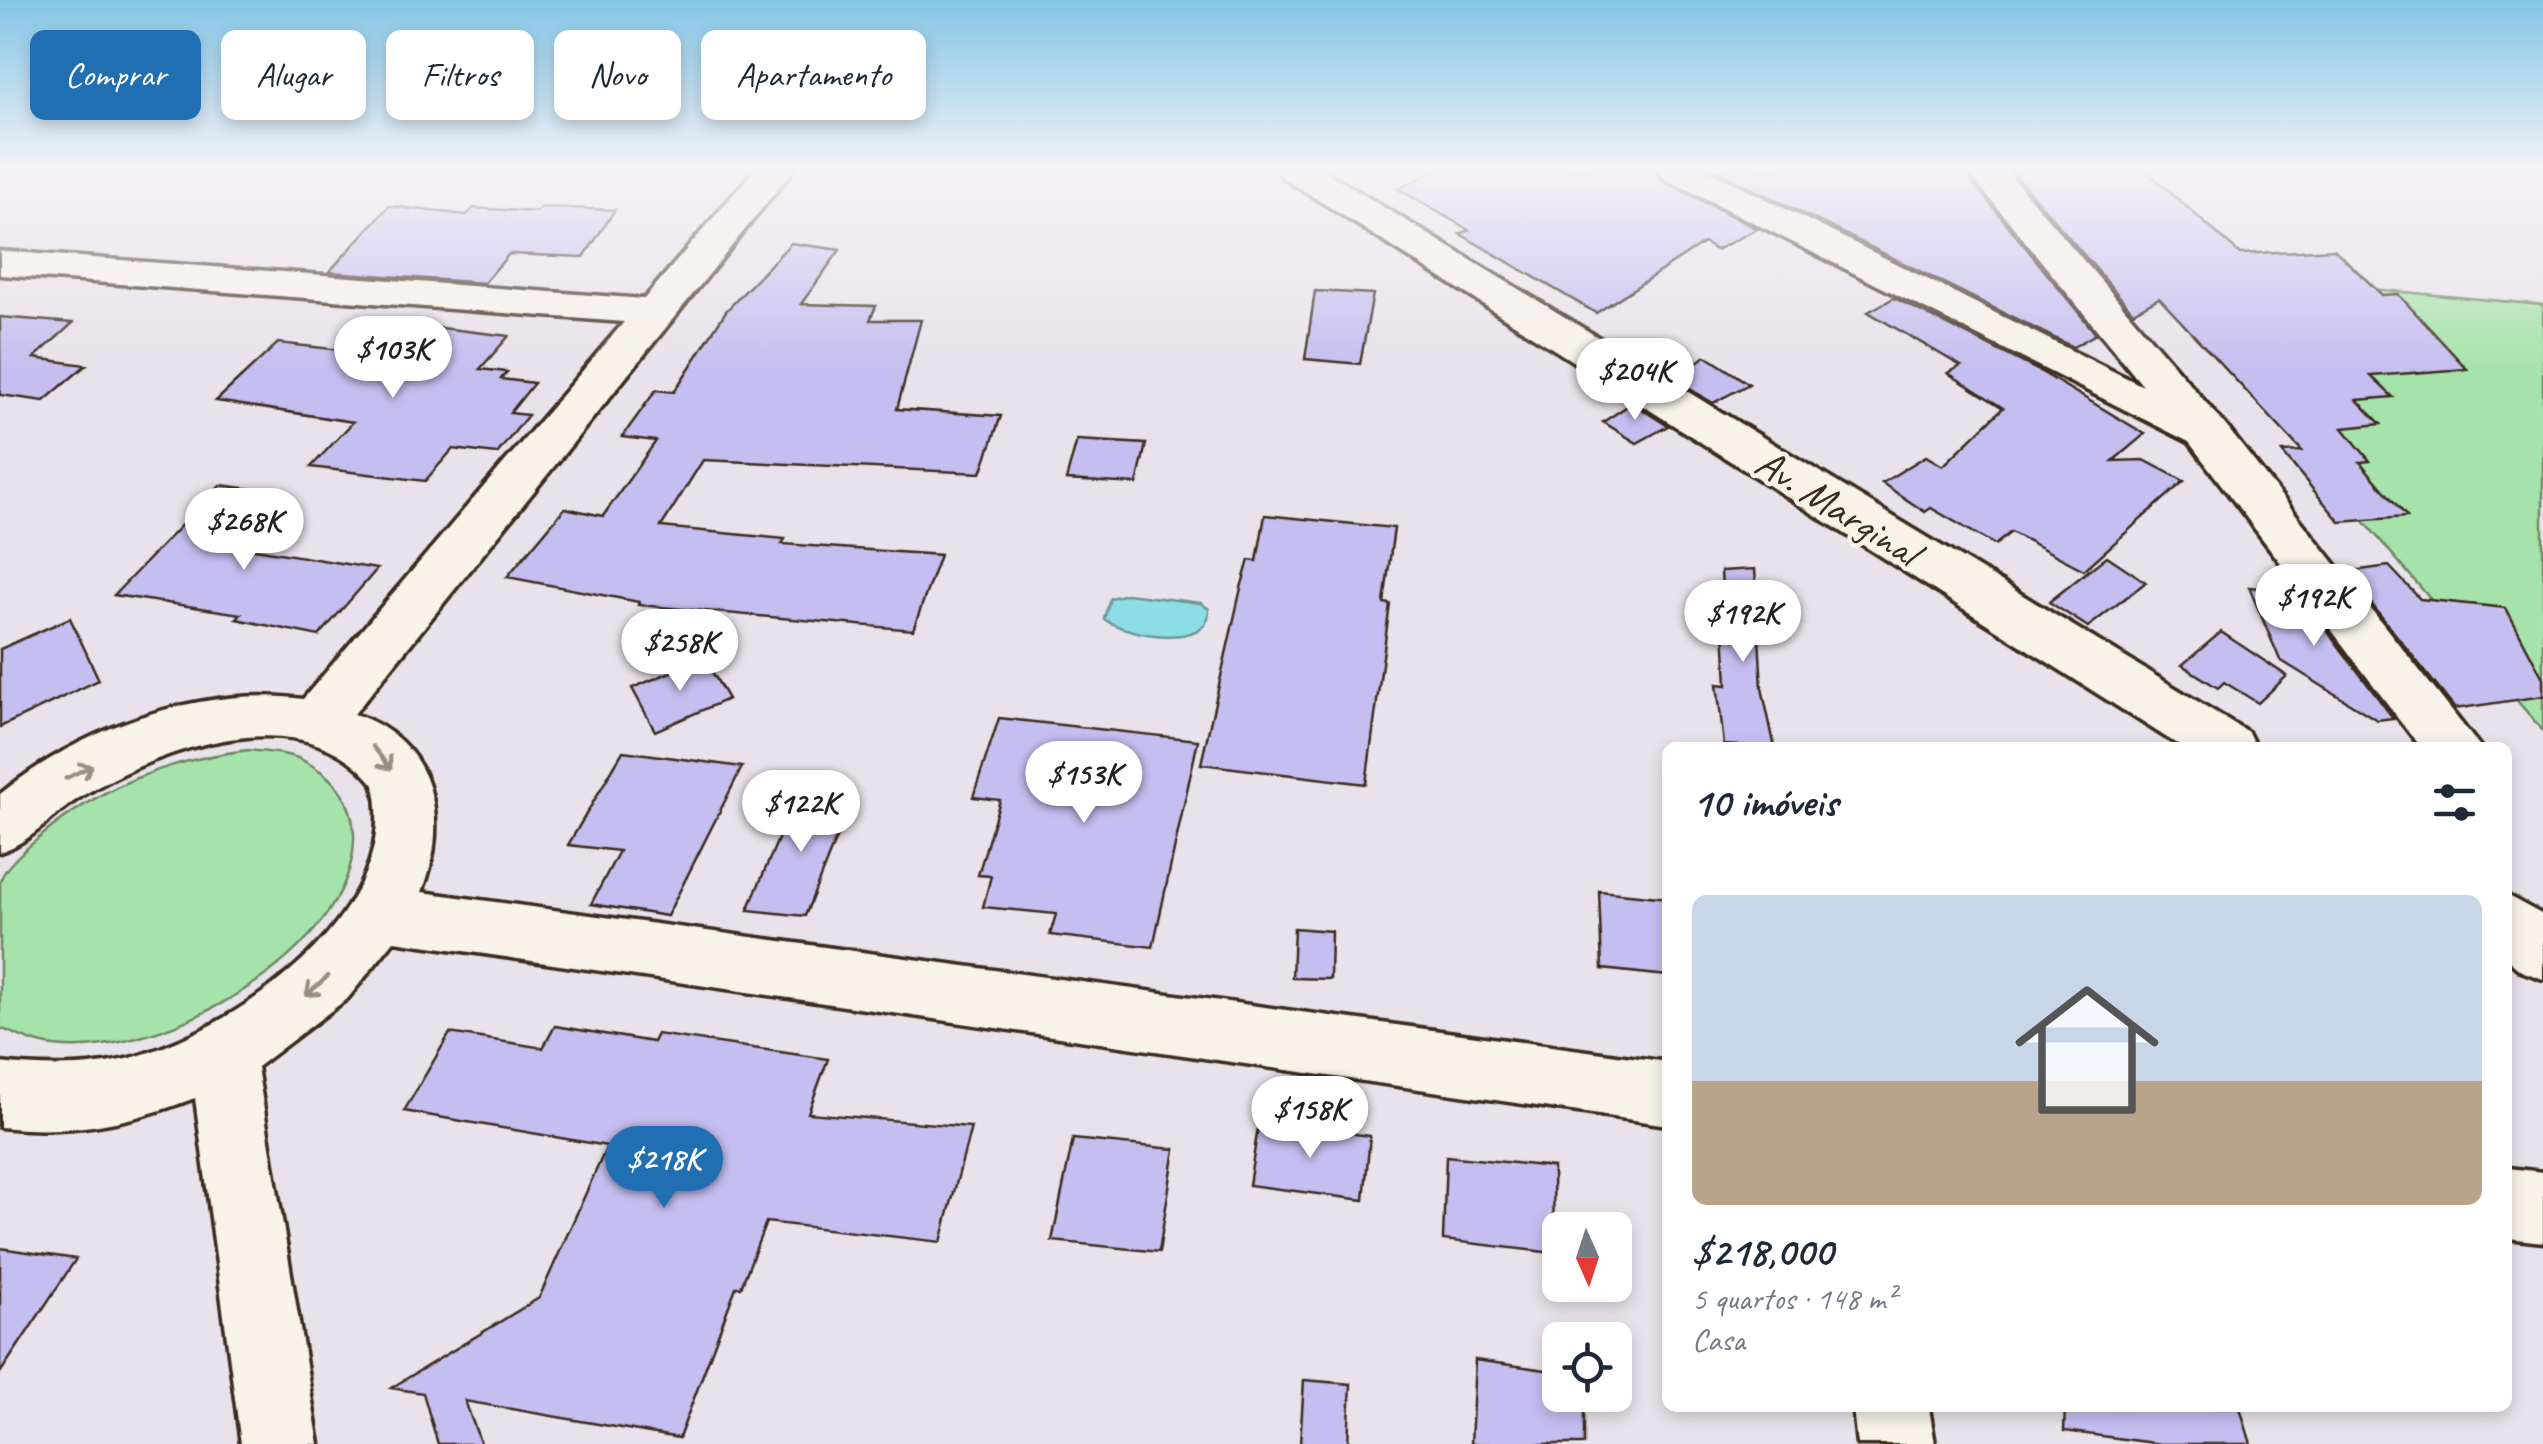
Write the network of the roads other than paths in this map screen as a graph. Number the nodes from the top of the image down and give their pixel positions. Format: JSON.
{"nodes":[{"id":1,"x":719,"y":236,"type":"edge"},
{"id":2,"x":1403,"y":236,"type":"edge"},
{"id":3,"x":1810,"y":236,"type":"edge"},
{"id":4,"x":2041,"y":236,"type":"edge"},
{"id":5,"x":0,"y":262,"type":"edge"},
{"id":6,"x":656,"y":312,"type":"junction"},
{"id":7,"x":2210,"y":438,"type":"junction"},
{"id":8,"x":318,"y":720,"type":"junction"},
{"id":9,"x":2218,"y":742,"type":"edge"},
{"id":10,"x":2448,"y":742,"type":"edge"},
{"id":11,"x":0,"y":828,"type":"edge"},
{"id":12,"x":381,"y":913,"type":"junction"},
{"id":13,"x":2512,"y":926,"type":"edge"},
{"id":14,"x":2543,"y":952,"type":"edge"},
{"id":15,"x":222,"y":1053,"type":"junction"},
{"id":16,"x":1662,"y":1093,"type":"edge"},
{"id":17,"x":0,"y":1095,"type":"edge"},
{"id":18,"x":2512,"y":1203,"type":"edge"},
{"id":19,"x":2543,"y":1207,"type":"edge"},
{"id":20,"x":1892,"y":1412,"type":"edge"},
{"id":21,"x":280,"y":1444,"type":"edge"},
{"id":22,"x":1896,"y":1444,"type":"edge"}],
"edges":[{"from":1,"to":6,"type":"street"},
{"from":2,"to":9,"type":"street","name":"Av. Marginal"},
{"from":3,"to":7,"type":"street"},
{"from":4,"to":7,"type":"street"},
{"from":5,"to":6,"type":"street"},
{"from":6,"to":8,"type":"street"},
{"from":7,"to":10,"type":"street"},
{"from":11,"to":8,"type":"street","one_way":true},
{"from":8,"to":12,"type":"street","one_way":true},
{"from":12,"to":15,"type":"street","one_way":true},
{"from":12,"to":16,"type":"street"},
{"from":13,"to":14,"type":"street"},
{"from":15,"to":17,"type":"street"},
{"from":15,"to":21,"type":"street"},
{"from":18,"to":19,"type":"street"},
{"from":20,"to":22,"type":"street"}]}
